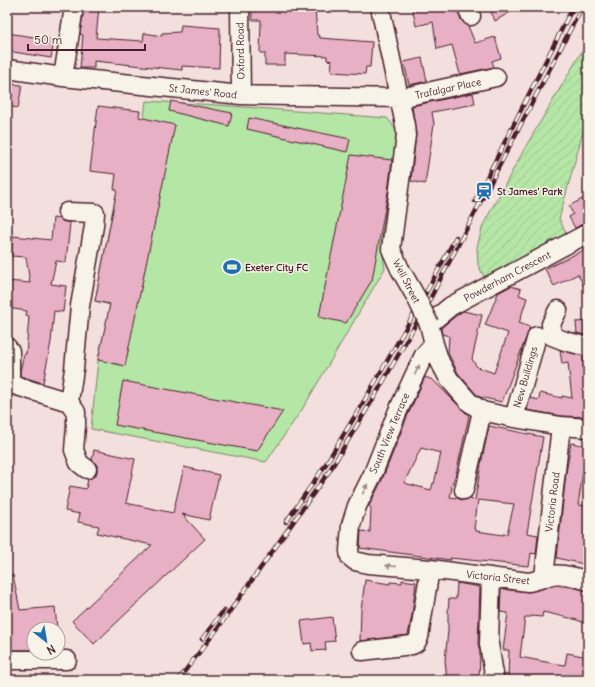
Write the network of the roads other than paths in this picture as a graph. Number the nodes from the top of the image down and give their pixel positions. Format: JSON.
{"nodes":[{"id":1,"x":74,"y":7,"type":"edge"},
{"id":2,"x":240,"y":7,"type":"edge"},
{"id":3,"x":380,"y":7,"type":"edge"},
{"id":4,"x":7,"y":69,"type":"edge"},
{"id":5,"x":63,"y":77,"type":"junction"},
{"id":6,"x":496,"y":77,"type":"dead end"},
{"id":7,"x":241,"y":94,"type":"junction"},
{"id":8,"x":400,"y":98,"type":"junction"},
{"id":9,"x":67,"y":212,"type":"dead end"},
{"id":10,"x":588,"y":233,"type":"edge"},
{"id":11,"x":558,"y":310,"type":"dead end"},
{"id":12,"x":429,"y":324,"type":"junction"},
{"id":13,"x":536,"y":336,"type":"dead end"},
{"id":14,"x":434,"y":344,"type":"junction"},
{"id":15,"x":7,"y":347,"type":"edge"},
{"id":16,"x":588,"y":347,"type":"edge"},
{"id":17,"x":8,"y":383,"type":"edge"},
{"id":18,"x":69,"y":402,"type":"junction"},
{"id":19,"x":482,"y":411,"type":"junction"},
{"id":20,"x":514,"y":418,"type":"junction"},
{"id":21,"x":561,"y":426,"type":"junction"},
{"id":22,"x":588,"y":428,"type":"edge"},
{"id":23,"x":87,"y":469,"type":"dead end"},
{"id":24,"x":464,"y":490,"type":"dead end"},
{"id":25,"x":351,"y":525,"type":"joint"},
{"id":26,"x":430,"y":569,"type":"junction"},
{"id":27,"x":491,"y":577,"type":"junction"},
{"id":28,"x":544,"y":577,"type":"junction"},
{"id":29,"x":588,"y":581,"type":"edge"},
{"id":30,"x":362,"y":651,"type":"dead end"},
{"id":31,"x":7,"y":660,"type":"edge"},
{"id":32,"x":67,"y":660,"type":"dead end"},
{"id":33,"x":495,"y":680,"type":"edge"}],
"edges":[{"from":1,"to":5,"type":"street"},
{"from":2,"to":7,"type":"street","name":"Oxford Road"},
{"from":3,"to":8,"type":"street","name":"Well Street"},
{"from":4,"to":5,"type":"street","name":"St James' Road"},
{"from":5,"to":7,"type":"street","name":"St James' Road"},
{"from":6,"to":8,"type":"street","name":"Trafalgar Place"},
{"from":7,"to":8,"type":"street","name":"St James' Road"},
{"from":8,"to":12,"type":"street","name":"Well Street","bridge":true},
{"from":9,"to":18,"type":"street"},
{"from":10,"to":12,"type":"street","name":"Powderham Crescent"},
{"from":11,"to":16,"type":"street"},
{"from":12,"to":14,"type":"street","name":"Well Street"},
{"from":13,"to":20,"type":"street","name":"New Buildings"},
{"from":14,"to":19,"type":"street","name":"Well Street"},
{"from":25,"to":14,"type":"street","name":"South View Terrace","one_way":true},
{"from":15,"to":17,"type":"street"},
{"from":17,"to":18,"type":"street"},
{"from":18,"to":23,"type":"street"},
{"from":19,"to":20,"type":"street","name":"Well Street"},
{"from":19,"to":24,"type":"street"},
{"from":20,"to":21,"type":"street","name":"Well Street"},
{"from":21,"to":22,"type":"street","name":"Well Street"},
{"from":21,"to":28,"type":"street","name":"Victoria Road"},
{"from":26,"to":25,"type":"street","name":"Victoria Street","one_way":true},
{"from":26,"to":27,"type":"street","name":"Victoria Street"},
{"from":26,"to":30,"type":"street"},
{"from":27,"to":28,"type":"street","name":"Victoria Street"},
{"from":27,"to":33,"type":"street"},
{"from":28,"to":29,"type":"street","name":"Victoria Street"},
{"from":31,"to":32,"type":"street"}]}
